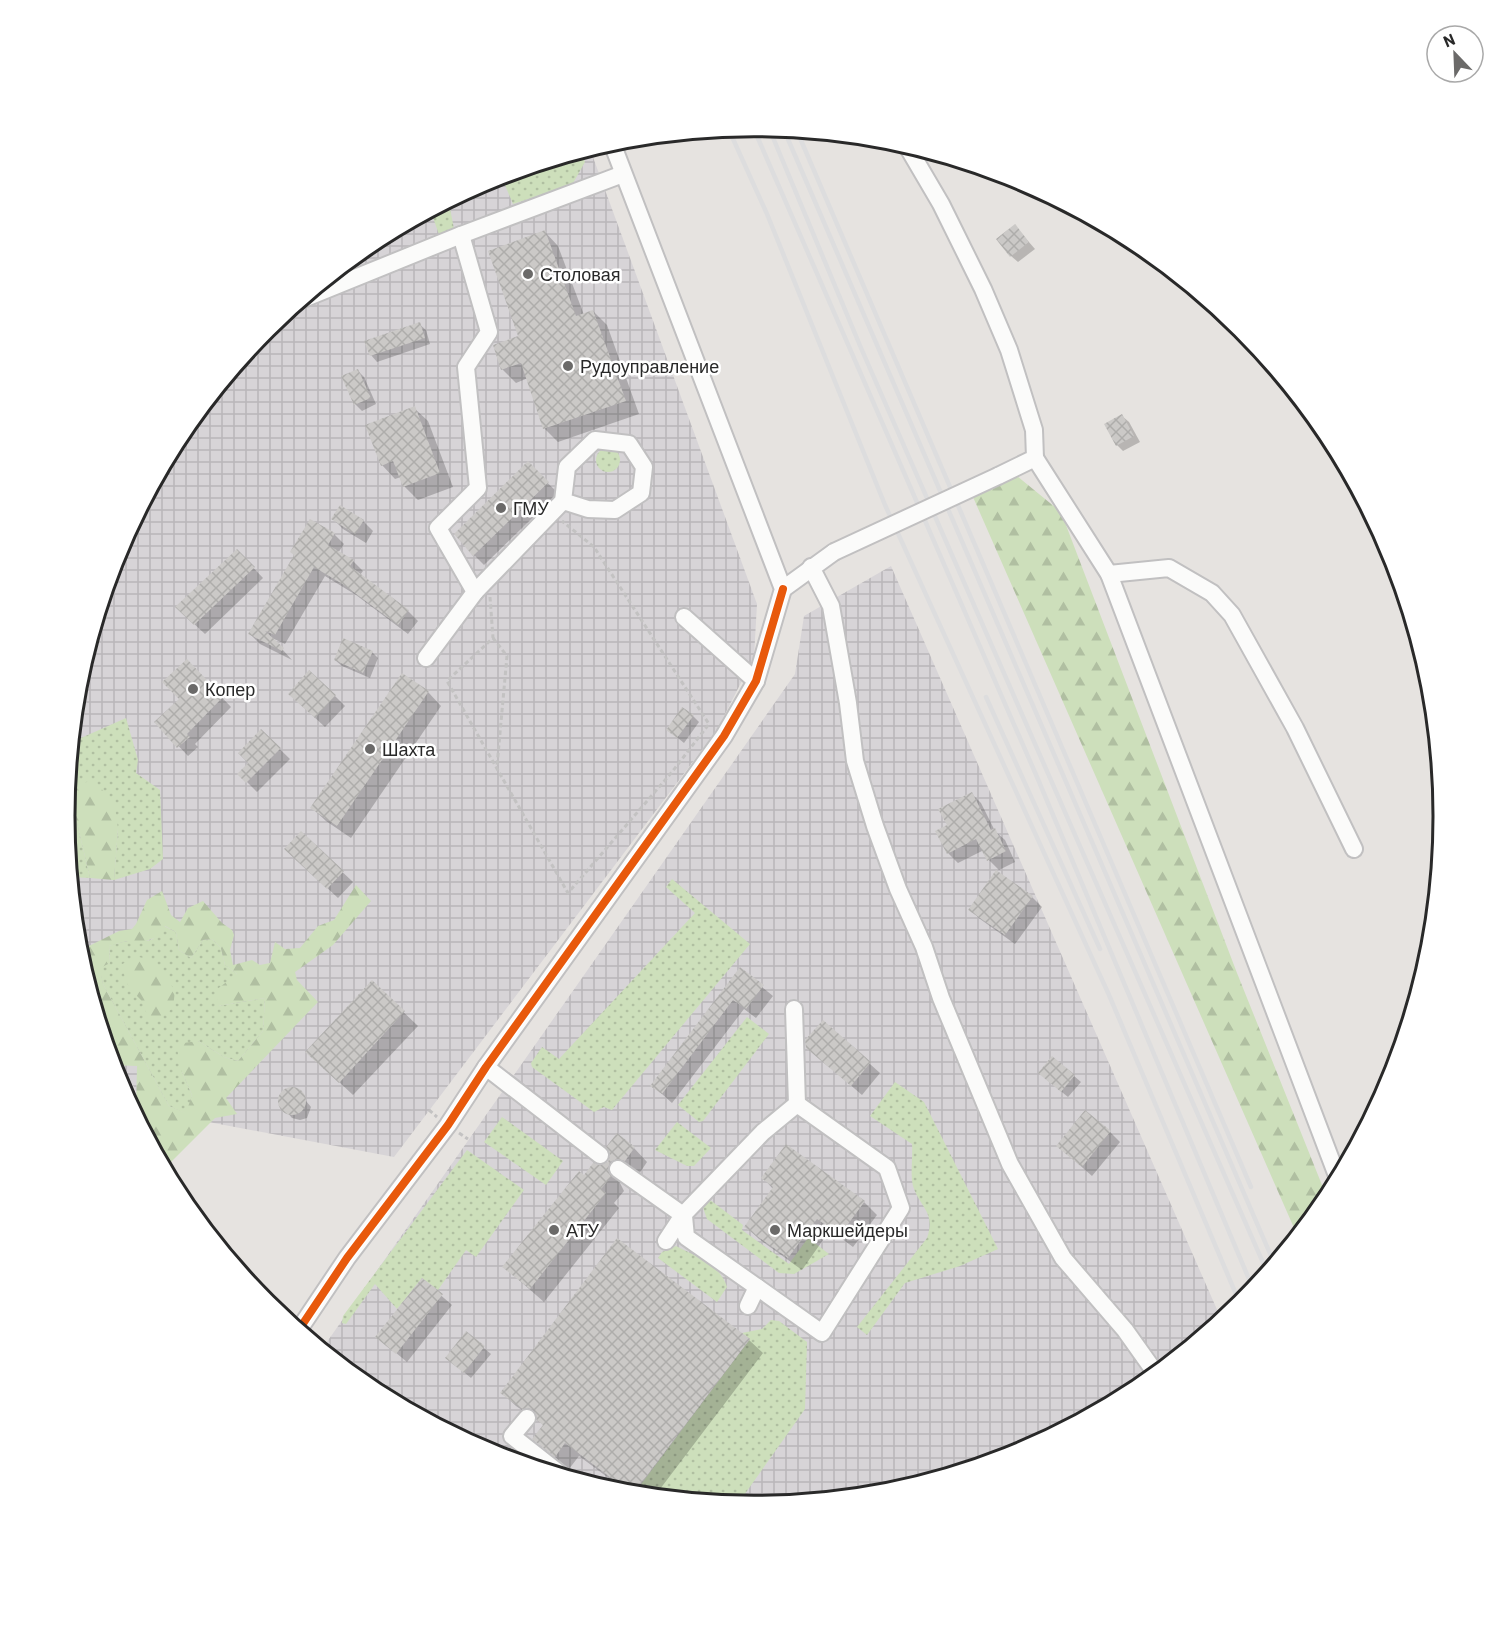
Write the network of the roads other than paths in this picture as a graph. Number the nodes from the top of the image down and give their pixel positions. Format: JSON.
{"nodes":[{"id":1,"x":615,"y":153,"type":"edge"},
{"id":2,"x":913,"y":157,"type":"edge"},
{"id":3,"x":623,"y":174,"type":"junction"},
{"id":4,"x":461,"y":235,"type":"junction"},
{"id":5,"x":327,"y":289,"type":"edge"},
{"id":6,"x":1035,"y":458,"type":"junction"},
{"id":7,"x":557,"y":507,"type":"junction"},
{"id":8,"x":811,"y":567,"type":"junction"},
{"id":9,"x":1109,"y":574,"type":"junction"},
{"id":10,"x":783,"y":588,"type":"junction"},
{"id":11,"x":475,"y":592,"type":"junction"},
{"id":12,"x":684,"y":617,"type":"dead end"},
{"id":13,"x":426,"y":658,"type":"dead end"},
{"id":14,"x":756,"y":681,"type":"junction"},
{"id":15,"x":1354,"y":849,"type":"dead end"},
{"id":16,"x":794,"y":1009,"type":"dead end"},
{"id":17,"x":486,"y":1067,"type":"junction"},
{"id":18,"x":797,"y":1104,"type":"junction"},
{"id":19,"x":600,"y":1155,"type":"dead end"},
{"id":20,"x":618,"y":1169,"type":"dead end"},
{"id":21,"x":1335,"y":1170,"type":"edge"},
{"id":22,"x":683,"y":1215,"type":"junction"},
{"id":23,"x":666,"y":1241,"type":"dead end"},
{"id":24,"x":757,"y":1287,"type":"junction"},
{"id":25,"x":748,"y":1306,"type":"dead end"},
{"id":26,"x":302,"y":1324,"type":"edge"},
{"id":27,"x":1151,"y":1368,"type":"edge"},
{"id":28,"x":527,"y":1418,"type":"dead end"},
{"id":29,"x":546,"y":1463,"type":"edge"}],
"edges":[{"from":1,"to":3,"type":"street"},
{"from":2,"to":6,"type":"street"},
{"from":3,"to":4,"type":"street"},
{"from":3,"to":10,"type":"street"},
{"from":4,"to":5,"type":"street"},
{"from":4,"to":11,"type":"street"},
{"from":6,"to":8,"type":"street","bridge":true},
{"from":6,"to":9,"type":"street"},
{"from":7,"to":7,"type":"street"},
{"from":7,"to":11,"type":"street"},
{"from":8,"to":10,"type":"street"},
{"from":8,"to":27,"type":"street"},
{"from":9,"to":15,"type":"street"},
{"from":9,"to":21,"type":"street"},
{"from":10,"to":14,"type":"street"},
{"from":11,"to":13,"type":"street"},
{"from":12,"to":14,"type":"street"},
{"from":14,"to":17,"type":"street"},
{"from":16,"to":18,"type":"street"},
{"from":17,"to":19,"type":"street"},
{"from":17,"to":26,"type":"street"},
{"from":18,"to":22,"type":"street"},
{"from":18,"to":24,"type":"street"},
{"from":20,"to":22,"type":"street"},
{"from":22,"to":23,"type":"street"},
{"from":22,"to":24,"type":"street"},
{"from":24,"to":25,"type":"street"},
{"from":28,"to":29,"type":"street"}]}
